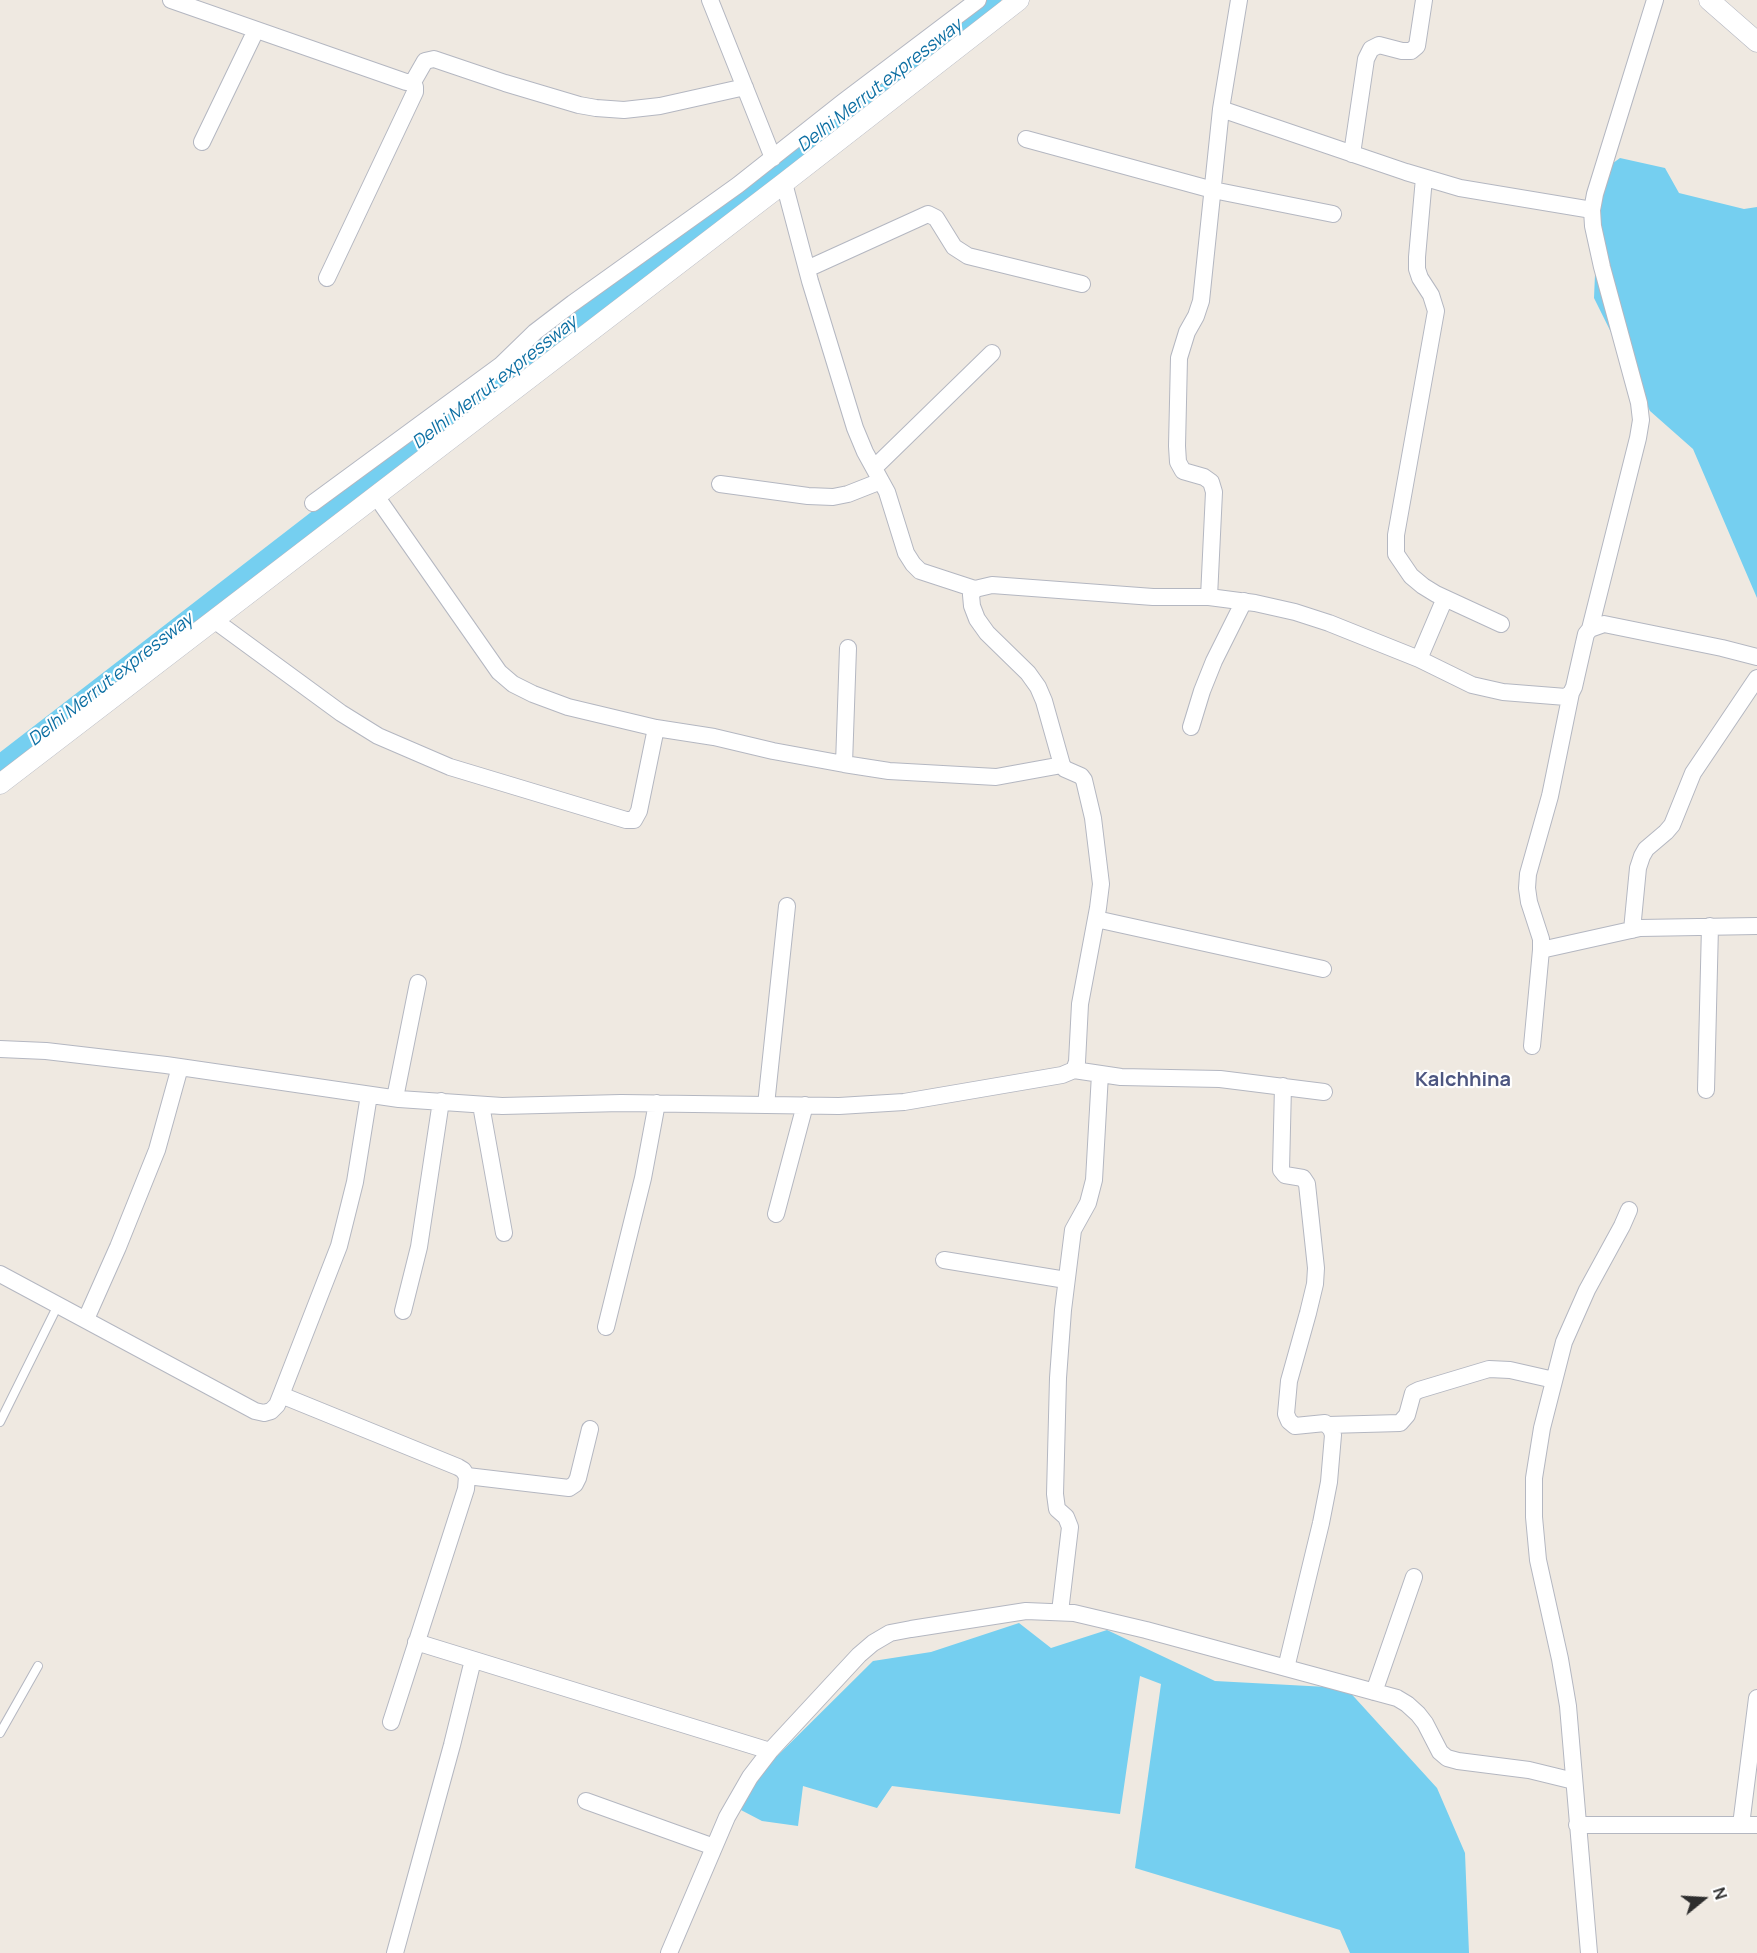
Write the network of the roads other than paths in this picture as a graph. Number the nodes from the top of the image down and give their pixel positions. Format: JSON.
{"nodes":[{"id":1,"x":171,"y":0,"type":"edge"},
{"id":2,"x":710,"y":0,"type":"edge"},
{"id":3,"x":978,"y":0,"type":"edge"},
{"id":4,"x":1019,"y":0,"type":"edge"},
{"id":5,"x":1239,"y":0,"type":"edge"},
{"id":6,"x":1424,"y":0,"type":"edge"},
{"id":7,"x":1655,"y":0,"type":"edge"},
{"id":8,"x":1709,"y":0,"type":"edge"},
{"id":9,"x":256,"y":30,"type":"junction"},
{"id":10,"x":1757,"y":42,"type":"edge"},
{"id":11,"x":413,"y":82,"type":"junction"},
{"id":12,"x":745,"y":87,"type":"junction"},
{"id":13,"x":1221,"y":109,"type":"junction"},
{"id":14,"x":1026,"y":139,"type":"dead end"},
{"id":15,"x":202,"y":142,"type":"dead end"},
{"id":16,"x":1352,"y":154,"type":"junction"},
{"id":17,"x":773,"y":158,"type":"junction"},
{"id":18,"x":1424,"y":178,"type":"junction"},
{"id":19,"x":784,"y":183,"type":"junction"},
{"id":20,"x":1213,"y":190,"type":"junction"},
{"id":21,"x":1592,"y":210,"type":"junction"},
{"id":22,"x":1333,"y":214,"type":"dead end"},
{"id":23,"x":807,"y":269,"type":"junction"},
{"id":24,"x":327,"y":278,"type":"dead end"},
{"id":25,"x":1082,"y":284,"type":"dead end"},
{"id":26,"x":992,"y":353,"type":"dead end"},
{"id":27,"x":878,"y":475,"type":"junction"},
{"id":28,"x":720,"y":484,"type":"dead end"},
{"id":29,"x":376,"y":496,"type":"junction"},
{"id":30,"x":313,"y":503,"type":"dead end"},
{"id":31,"x":975,"y":589,"type":"junction"},
{"id":32,"x":1209,"y":597,"type":"junction"},
{"id":33,"x":1445,"y":598,"type":"junction"},
{"id":34,"x":1244,"y":601,"type":"junction"},
{"id":35,"x":214,"y":620,"type":"junction"},
{"id":36,"x":1501,"y":624,"type":"dead end"},
{"id":37,"x":1590,"y":628,"type":"junction"},
{"id":38,"x":848,"y":648,"type":"dead end"},
{"id":39,"x":1757,"y":657,"type":"edge"},
{"id":40,"x":1419,"y":659,"type":"junction"},
{"id":41,"x":1757,"y":678,"type":"edge"},
{"id":42,"x":1571,"y":693,"type":"junction"},
{"id":43,"x":1191,"y":727,"type":"dead end"},
{"id":44,"x":656,"y":728,"type":"junction"},
{"id":45,"x":844,"y":764,"type":"junction"},
{"id":46,"x":1062,"y":765,"type":"junction"},
{"id":47,"x":0,"y":784,"type":"edge"},
{"id":48,"x":787,"y":906,"type":"dead end"},
{"id":49,"x":1096,"y":919,"type":"junction"},
{"id":50,"x":1757,"y":926,"type":"edge"},
{"id":51,"x":1710,"y":927,"type":"junction"},
{"id":52,"x":1632,"y":930,"type":"junction"},
{"id":53,"x":1541,"y":950,"type":"junction"},
{"id":54,"x":1323,"y":969,"type":"dead end"},
{"id":55,"x":418,"y":983,"type":"dead end"},
{"id":56,"x":1532,"y":1046,"type":"dead end"},
{"id":57,"x":0,"y":1048,"type":"edge"},
{"id":58,"x":180,"y":1067,"type":"junction"},
{"id":59,"x":1074,"y":1070,"type":"junction"},
{"id":60,"x":1100,"y":1074,"type":"junction"},
{"id":61,"x":1283,"y":1086,"type":"junction"},
{"id":62,"x":1706,"y":1090,"type":"dead end"},
{"id":63,"x":1324,"y":1092,"type":"dead end"},
{"id":64,"x":369,"y":1095,"type":"junction"},
{"id":65,"x":395,"y":1098,"type":"junction"},
{"id":66,"x":441,"y":1101,"type":"junction"},
{"id":67,"x":657,"y":1103,"type":"junction"},
{"id":68,"x":481,"y":1105,"type":"junction"},
{"id":69,"x":766,"y":1105,"type":"junction"},
{"id":70,"x":805,"y":1105,"type":"junction"},
{"id":71,"x":1629,"y":1210,"type":"dead end"},
{"id":72,"x":776,"y":1214,"type":"dead end"},
{"id":73,"x":504,"y":1233,"type":"dead end"},
{"id":74,"x":944,"y":1260,"type":"dead end"},
{"id":75,"x":0,"y":1274,"type":"edge"},
{"id":76,"x":1066,"y":1280,"type":"junction"},
{"id":77,"x":59,"y":1305,"type":"junction"},
{"id":78,"x":403,"y":1311,"type":"dead end"},
{"id":79,"x":86,"y":1319,"type":"junction"},
{"id":80,"x":606,"y":1327,"type":"dead end"},
{"id":81,"x":1554,"y":1380,"type":"junction"},
{"id":82,"x":281,"y":1395,"type":"junction"},
{"id":83,"x":0,"y":1422,"type":"edge"},
{"id":84,"x":1328,"y":1425,"type":"junction"},
{"id":85,"x":590,"y":1429,"type":"dead end"},
{"id":86,"x":467,"y":1476,"type":"junction"},
{"id":87,"x":1413,"y":1577,"type":"dead end"},
{"id":88,"x":1060,"y":1612,"type":"junction"},
{"id":89,"x":416,"y":1642,"type":"junction"},
{"id":90,"x":473,"y":1660,"type":"junction"},
{"id":91,"x":38,"y":1666,"type":"dead end"},
{"id":92,"x":1286,"y":1668,"type":"junction"},
{"id":93,"x":1374,"y":1692,"type":"junction"},
{"id":94,"x":1757,"y":1698,"type":"edge"},
{"id":95,"x":392,"y":1722,"type":"dead end"},
{"id":96,"x":0,"y":1733,"type":"edge"},
{"id":97,"x":770,"y":1751,"type":"junction"},
{"id":98,"x":1574,"y":1781,"type":"junction"},
{"id":99,"x":586,"y":1800,"type":"dead end"},
{"id":100,"x":1577,"y":1825,"type":"junction"},
{"id":101,"x":1749,"y":1825,"type":"edge"},
{"id":102,"x":714,"y":1847,"type":"junction"},
{"id":103,"x":395,"y":1953,"type":"edge"},
{"id":104,"x":669,"y":1953,"type":"edge"},
{"id":105,"x":1589,"y":1953,"type":"edge"}],
"edges":[{"from":1,"to":9,"type":"street"},
{"from":2,"to":12,"type":"street"},
{"from":3,"to":17,"type":"street"},
{"from":4,"to":19,"type":"street"},
{"from":5,"to":13,"type":"street"},
{"from":6,"to":16,"type":"street"},
{"from":7,"to":21,"type":"street"},
{"from":8,"to":10,"type":"street"},
{"from":9,"to":11,"type":"street"},
{"from":9,"to":15,"type":"street"},
{"from":11,"to":12,"type":"street"},
{"from":11,"to":24,"type":"street"},
{"from":12,"to":17,"type":"street"},
{"from":13,"to":16,"type":"street"},
{"from":13,"to":20,"type":"street"},
{"from":14,"to":20,"type":"street"},
{"from":16,"to":18,"type":"street"},
{"from":17,"to":30,"type":"street"},
{"from":18,"to":21,"type":"street"},
{"from":18,"to":33,"type":"street"},
{"from":19,"to":23,"type":"street"},
{"from":19,"to":29,"type":"street"},
{"from":20,"to":22,"type":"street"},
{"from":20,"to":32,"type":"street"},
{"from":21,"to":37,"type":"street"},
{"from":23,"to":25,"type":"street"},
{"from":23,"to":27,"type":"street"},
{"from":26,"to":27,"type":"street"},
{"from":27,"to":28,"type":"street"},
{"from":27,"to":31,"type":"street"},
{"from":29,"to":35,"type":"street"},
{"from":29,"to":44,"type":"street"},
{"from":31,"to":32,"type":"street"},
{"from":31,"to":46,"type":"street"},
{"from":32,"to":34,"type":"street"},
{"from":33,"to":36,"type":"street"},
{"from":33,"to":40,"type":"street"},
{"from":34,"to":40,"type":"street"},
{"from":34,"to":43,"type":"street"},
{"from":35,"to":44,"type":"street"},
{"from":35,"to":47,"type":"street"},
{"from":37,"to":39,"type":"street"},
{"from":37,"to":42,"type":"street"},
{"from":38,"to":45,"type":"street"},
{"from":40,"to":42,"type":"street"},
{"from":41,"to":52,"type":"street"},
{"from":42,"to":53,"type":"street"},
{"from":44,"to":45,"type":"street"},
{"from":45,"to":46,"type":"street"},
{"from":46,"to":49,"type":"street"},
{"from":48,"to":69,"type":"street"},
{"from":49,"to":54,"type":"street"},
{"from":49,"to":59,"type":"street"},
{"from":50,"to":51,"type":"street"},
{"from":51,"to":52,"type":"street"},
{"from":51,"to":62,"type":"street"},
{"from":52,"to":53,"type":"street"},
{"from":53,"to":56,"type":"street"},
{"from":55,"to":65,"type":"street"},
{"from":57,"to":58,"type":"street"},
{"from":58,"to":64,"type":"street"},
{"from":58,"to":79,"type":"street"},
{"from":59,"to":60,"type":"street"},
{"from":59,"to":70,"type":"street"},
{"from":60,"to":61,"type":"street"},
{"from":60,"to":76,"type":"street"},
{"from":61,"to":63,"type":"street"},
{"from":61,"to":84,"type":"street"},
{"from":64,"to":65,"type":"street"},
{"from":64,"to":82,"type":"street"},
{"from":65,"to":66,"type":"street"},
{"from":66,"to":68,"type":"street"},
{"from":66,"to":78,"type":"street"},
{"from":67,"to":68,"type":"street"},
{"from":67,"to":69,"type":"street"},
{"from":67,"to":80,"type":"street"},
{"from":68,"to":73,"type":"street"},
{"from":69,"to":70,"type":"street"},
{"from":70,"to":72,"type":"street"},
{"from":71,"to":81,"type":"street"},
{"from":74,"to":76,"type":"street"},
{"from":75,"to":77,"type":"street"},
{"from":76,"to":88,"type":"street"},
{"from":77,"to":79,"type":"street"},
{"from":77,"to":83,"type":"lane"},
{"from":79,"to":82,"type":"street"},
{"from":81,"to":84,"type":"street"},
{"from":81,"to":98,"type":"street"},
{"from":82,"to":86,"type":"street"},
{"from":84,"to":92,"type":"street"},
{"from":85,"to":86,"type":"street"},
{"from":86,"to":89,"type":"street"},
{"from":87,"to":93,"type":"street"},
{"from":88,"to":92,"type":"street"},
{"from":88,"to":97,"type":"street"},
{"from":89,"to":90,"type":"street"},
{"from":89,"to":95,"type":"street"},
{"from":90,"to":97,"type":"street"},
{"from":90,"to":103,"type":"street"},
{"from":91,"to":96,"type":"lane"},
{"from":92,"to":93,"type":"street"},
{"from":93,"to":98,"type":"street"},
{"from":94,"to":101,"type":"street"},
{"from":97,"to":102,"type":"street"},
{"from":98,"to":100,"type":"street"},
{"from":99,"to":102,"type":"street"},
{"from":100,"to":101,"type":"street"},
{"from":100,"to":105,"type":"street"},
{"from":102,"to":104,"type":"street"}]}
